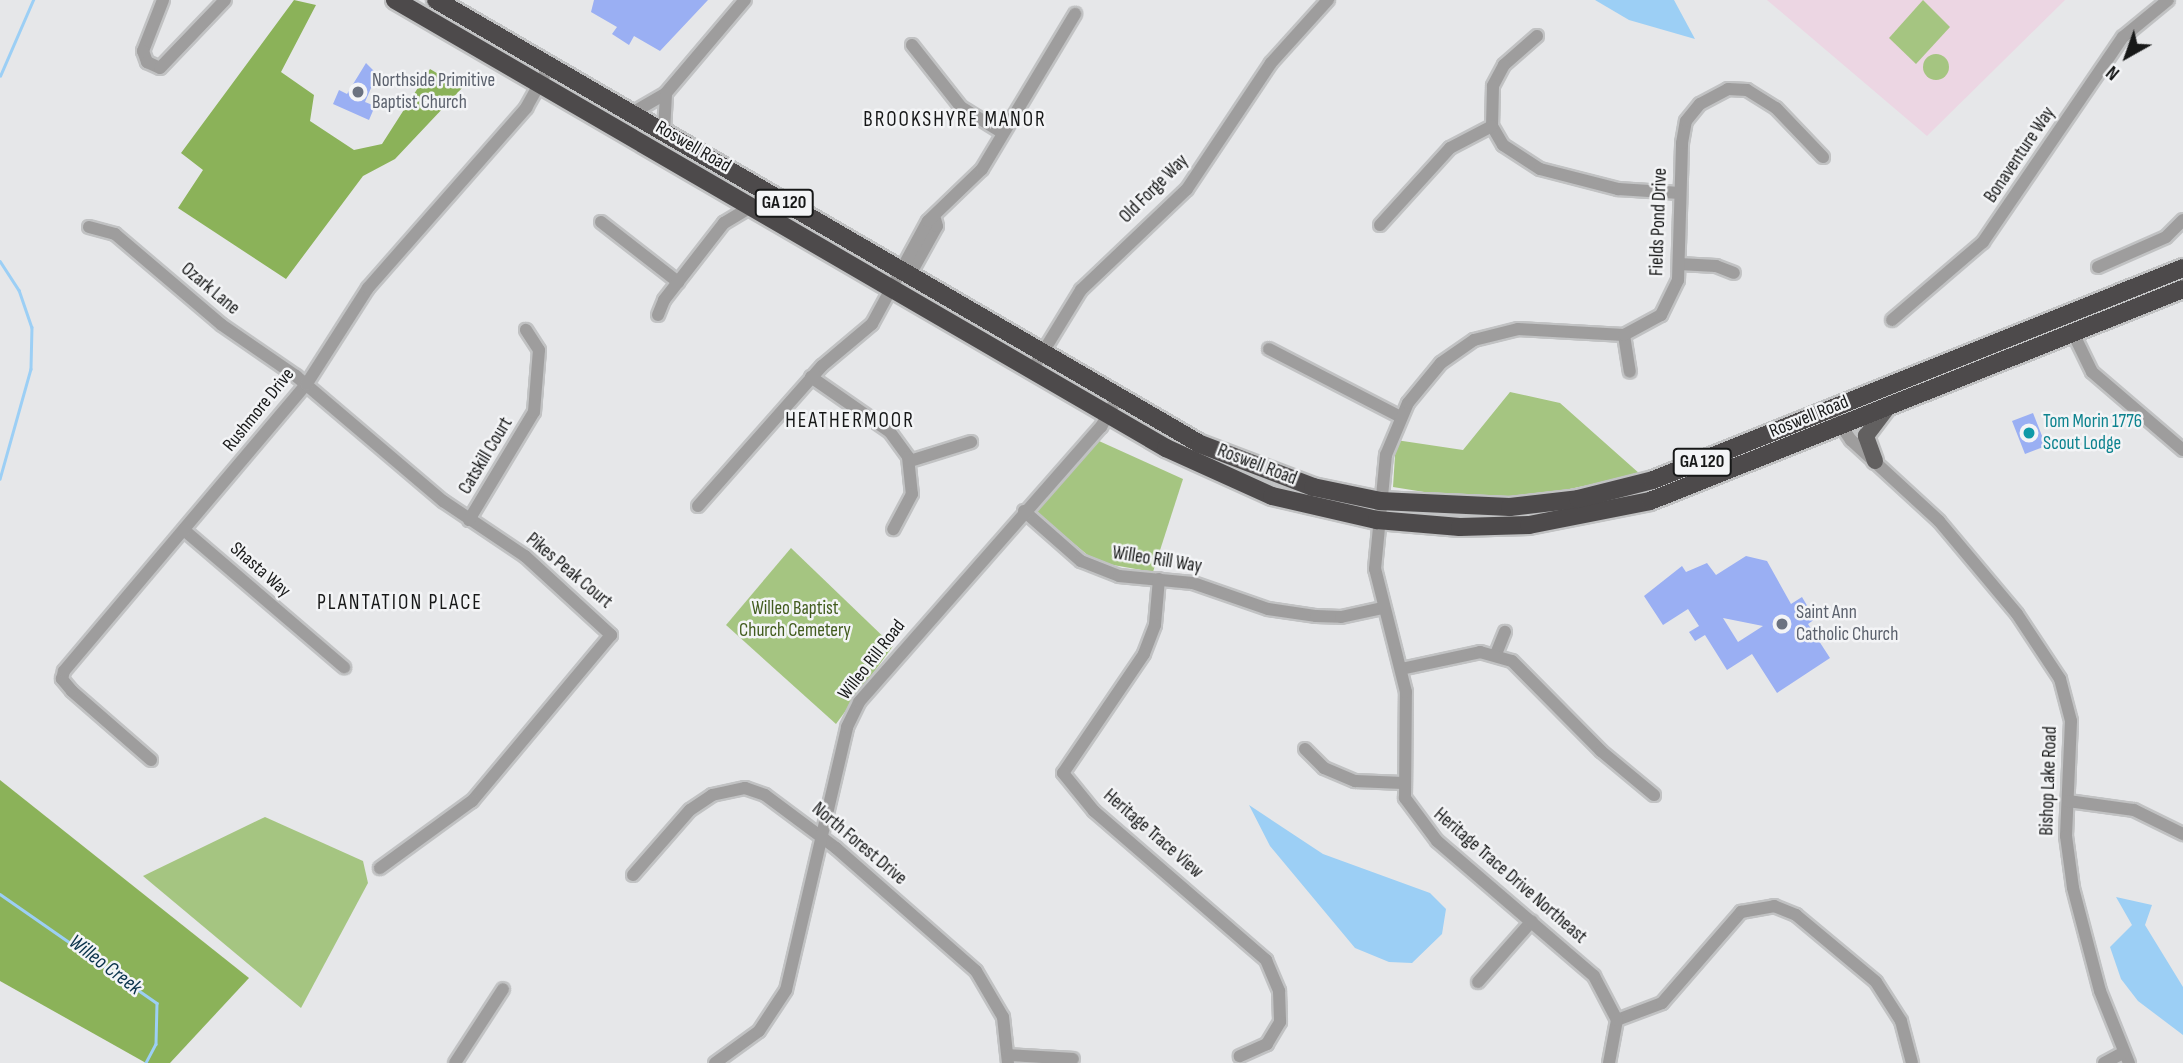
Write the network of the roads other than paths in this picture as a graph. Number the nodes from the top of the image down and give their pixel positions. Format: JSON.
{"nodes":[{"id":1,"x":163,"y":0,"type":"edge"},
{"id":2,"x":225,"y":0,"type":"edge"},
{"id":3,"x":395,"y":0,"type":"edge"},
{"id":4,"x":436,"y":0,"type":"edge"},
{"id":5,"x":745,"y":0,"type":"edge"},
{"id":6,"x":1328,"y":0,"type":"edge"},
{"id":7,"x":2168,"y":0,"type":"edge"},
{"id":8,"x":1075,"y":14,"type":"dead end"},
{"id":9,"x":1537,"y":36,"type":"dead end"},
{"id":10,"x":912,"y":45,"type":"dead end"},
{"id":11,"x":550,"y":65,"type":"junction"},
{"id":12,"x":541,"y":82,"type":"junction"},
{"id":13,"x":666,"y":93,"type":"junction"},
{"id":14,"x":632,"y":113,"type":"junction"},
{"id":15,"x":1492,"y":126,"type":"junction"},
{"id":16,"x":664,"y":132,"type":"junction"},
{"id":17,"x":1003,"y":132,"type":"junction"},
{"id":18,"x":1823,"y":156,"type":"dead end"},
{"id":19,"x":670,"y":158,"type":"junction"},
{"id":20,"x":1680,"y":193,"type":"junction"},
{"id":21,"x":753,"y":206,"type":"junction"},
{"id":22,"x":2183,"y":220,"type":"edge"},
{"id":23,"x":601,"y":222,"type":"dead end"},
{"id":24,"x":724,"y":223,"type":"junction"},
{"id":25,"x":1380,"y":225,"type":"dead end"},
{"id":26,"x":89,"y":227,"type":"dead end"},
{"id":27,"x":1679,"y":264,"type":"junction"},
{"id":28,"x":2098,"y":267,"type":"dead end"},
{"id":29,"x":2183,"y":268,"type":"edge"},
{"id":30,"x":904,"y":273,"type":"junction"},
{"id":31,"x":1734,"y":273,"type":"dead end"},
{"id":32,"x":678,"y":282,"type":"junction"},
{"id":33,"x":2183,"y":289,"type":"edge"},
{"id":34,"x":895,"y":290,"type":"junction"},
{"id":35,"x":658,"y":315,"type":"dead end"},
{"id":36,"x":1892,"y":320,"type":"dead end"},
{"id":37,"x":526,"y":330,"type":"dead end"},
{"id":38,"x":2073,"y":333,"type":"junction"},
{"id":39,"x":1624,"y":335,"type":"junction"},
{"id":40,"x":1269,"y":348,"type":"dead end"},
{"id":41,"x":1041,"y":353,"type":"junction"},
{"id":42,"x":1032,"y":370,"type":"junction"},
{"id":43,"x":1630,"y":373,"type":"dead end"},
{"id":44,"x":811,"y":377,"type":"junction"},
{"id":45,"x":306,"y":385,"type":"junction"},
{"id":46,"x":1117,"y":398,"type":"junction"},
{"id":47,"x":1886,"y":409,"type":"junction"},
{"id":48,"x":1108,"y":415,"type":"junction"},
{"id":49,"x":1399,"y":416,"type":"junction"},
{"id":50,"x":1836,"y":418,"type":"junction"},
{"id":51,"x":971,"y":442,"type":"dead end"},
{"id":52,"x":2182,"y":448,"type":"edge"},
{"id":53,"x":910,"y":461,"type":"junction"},
{"id":54,"x":1875,"y":461,"type":"junction"},
{"id":55,"x":1380,"y":501,"type":"junction"},
{"id":56,"x":698,"y":506,"type":"dead end"},
{"id":57,"x":1024,"y":511,"type":"junction"},
{"id":58,"x":469,"y":520,"type":"junction"},
{"id":59,"x":1377,"y":520,"type":"junction"},
{"id":60,"x":893,"y":529,"type":"dead end"},
{"id":61,"x":184,"y":530,"type":"junction"},
{"id":62,"x":1159,"y":579,"type":"junction"},
{"id":63,"x":1383,"y":608,"type":"junction"},
{"id":64,"x":1505,"y":632,"type":"dead end"},
{"id":65,"x":1496,"y":654,"type":"junction"},
{"id":66,"x":344,"y":667,"type":"dead end"},
{"id":67,"x":1402,"y":669,"type":"junction"},
{"id":68,"x":1305,"y":749,"type":"dead end"},
{"id":69,"x":151,"y":760,"type":"dead end"},
{"id":70,"x":1403,"y":783,"type":"junction"},
{"id":71,"x":1654,"y":795,"type":"dead end"},
{"id":72,"x":2068,"y":801,"type":"junction"},
{"id":73,"x":2183,"y":834,"type":"edge"},
{"id":74,"x":824,"y":838,"type":"junction"},
{"id":75,"x":380,"y":868,"type":"dead end"},
{"id":76,"x":633,"y":875,"type":"dead end"},
{"id":77,"x":1532,"y":921,"type":"junction"},
{"id":78,"x":1478,"y":982,"type":"dead end"},
{"id":79,"x":503,"y":989,"type":"dead end"},
{"id":80,"x":1617,"y":1020,"type":"junction"},
{"id":81,"x":1240,"y":1056,"type":"dead end"},
{"id":82,"x":2126,"y":1058,"type":"edge"},
{"id":83,"x":1008,"y":1059,"type":"edge"},
{"id":84,"x":1073,"y":1059,"type":"dead end"},
{"id":85,"x":455,"y":1063,"type":"edge"},
{"id":86,"x":715,"y":1063,"type":"edge"},
{"id":87,"x":1609,"y":1063,"type":"edge"},
{"id":88,"x":1912,"y":1063,"type":"edge"},
{"id":89,"x":2104,"y":1063,"type":"edge"}],
"edges":[{"from":1,"to":2,"type":"street"},
{"from":3,"to":12,"type":"highway","name":"Roswell Road","number":"GA 120"},
{"from":4,"to":11,"type":"highway","name":"Roswell Road","number":"GA 120"},
{"from":5,"to":13,"type":"street"},
{"from":6,"to":41,"type":"street","name":"Old Forge Way"},
{"from":7,"to":36,"type":"street","name":"Bonaventure Way"},
{"from":8,"to":17,"type":"street"},
{"from":9,"to":15,"type":"street"},
{"from":10,"to":17,"type":"street"},
{"from":11,"to":12,"type":"street","name":"Rushmore Drive"},
{"from":11,"to":14,"type":"highway","name":"Roswell Road","number":"GA 120"},
{"from":12,"to":19,"type":"highway","name":"Roswell Road","number":"GA 120"},
{"from":12,"to":45,"type":"street","name":"Rushmore Drive"},
{"from":13,"to":14,"type":"street"},
{"from":13,"to":16,"type":"street"},
{"from":14,"to":16,"type":"highway","name":"Roswell Road","number":"GA 120"},
{"from":15,"to":20,"type":"street"},
{"from":15,"to":25,"type":"street"},
{"from":16,"to":30,"type":"highway","name":"Roswell Road","number":"GA 120"},
{"from":17,"to":30,"type":"street"},
{"from":18,"to":20,"type":"street","name":"Fields Pond Drive"},
{"from":19,"to":21,"type":"highway","name":"Roswell Road","number":"GA 120"},
{"from":19,"to":24,"type":"street"},
{"from":20,"to":27,"type":"street","name":"Fields Pond Drive"},
{"from":21,"to":24,"type":"street"},
{"from":21,"to":34,"type":"highway","name":"Roswell Road","number":"GA 120"},
{"from":22,"to":28,"type":"street"},
{"from":23,"to":32,"type":"street"},
{"from":24,"to":32,"type":"street"},
{"from":26,"to":45,"type":"street","name":"Ozark Lane"},
{"from":27,"to":31,"type":"street"},
{"from":27,"to":39,"type":"street","name":"Fields Pond Drive"},
{"from":29,"to":50,"type":"highway","name":"Roswell Road","number":"GA 120"},
{"from":30,"to":34,"type":"street"},
{"from":30,"to":41,"type":"highway","name":"Roswell Road","number":"GA 120"},
{"from":32,"to":35,"type":"street"},
{"from":33,"to":38,"type":"highway","name":"Roswell Road","number":"GA 120"},
{"from":34,"to":42,"type":"highway","name":"Roswell Road","number":"GA 120"},
{"from":34,"to":44,"type":"street"},
{"from":37,"to":58,"type":"street","name":"Catskill Court"},
{"from":38,"to":47,"type":"highway","name":"Roswell Road","number":"GA 120"},
{"from":38,"to":52,"type":"street"},
{"from":39,"to":43,"type":"street"},
{"from":39,"to":49,"type":"street"},
{"from":40,"to":49,"type":"street"},
{"from":41,"to":42,"type":"street","name":"Old Forge Way"},
{"from":41,"to":46,"type":"highway","name":"Roswell Road","number":"GA 120"},
{"from":42,"to":48,"type":"highway","name":"Roswell Road","number":"GA 120"},
{"from":44,"to":53,"type":"street"},
{"from":44,"to":56,"type":"street"},
{"from":45,"to":58,"type":"street","name":"Pikes Peak Court"},
{"from":45,"to":61,"type":"street","name":"Rushmore Drive"},
{"from":46,"to":48,"type":"street","name":"Willeo Rill Road"},
{"from":46,"to":55,"type":"highway","name":"Roswell Road","number":"GA 120"},
{"from":47,"to":50,"type":"highway","name":"Roswell Road","number":"GA 120"},
{"from":47,"to":54,"type":"main road"},
{"from":48,"to":57,"type":"street","name":"Willeo Rill Road"},
{"from":48,"to":59,"type":"highway","name":"Roswell Road","number":"GA 120"},
{"from":49,"to":55,"type":"street"},
{"from":50,"to":54,"type":"street","name":"Bishop Lake Road"},
{"from":50,"to":55,"type":"highway","name":"Roswell Road","number":"GA 120"},
{"from":50,"to":59,"type":"highway","name":"Roswell Road","number":"GA 120"},
{"from":51,"to":53,"type":"street"},
{"from":53,"to":60,"type":"street"},
{"from":54,"to":72,"type":"street","name":"Bishop Lake Road"},
{"from":55,"to":59,"type":"street","name":"Heritage Trace Drive Northeast"},
{"from":57,"to":62,"type":"street","name":"Willeo Rill Way"},
{"from":57,"to":74,"type":"street","name":"Willeo Rill Road"},
{"from":58,"to":75,"type":"street","name":"Pikes Peak Court"},
{"from":59,"to":63,"type":"street","name":"Heritage Trace Drive Northeast"},
{"from":61,"to":66,"type":"street","name":"Shasta Way"},
{"from":61,"to":69,"type":"street","name":"Rushmore Drive"},
{"from":62,"to":63,"type":"street","name":"Willeo Rill Way"},
{"from":62,"to":81,"type":"street","name":"Heritage Trace View"},
{"from":63,"to":67,"type":"street","name":"Heritage Trace Drive Northeast"},
{"from":64,"to":65,"type":"street"},
{"from":65,"to":67,"type":"street"},
{"from":65,"to":71,"type":"street"},
{"from":67,"to":70,"type":"street","name":"Heritage Trace Drive Northeast"},
{"from":68,"to":70,"type":"street"},
{"from":70,"to":77,"type":"street","name":"Heritage Trace Drive Northeast"},
{"from":72,"to":73,"type":"street"},
{"from":72,"to":82,"type":"street","name":"Bishop Lake Road"},
{"from":74,"to":76,"type":"street","name":"North Forest Drive"},
{"from":74,"to":83,"type":"street","name":"North Forest Drive"},
{"from":74,"to":86,"type":"street","name":"Willeo Rill Road"},
{"from":77,"to":78,"type":"street"},
{"from":77,"to":80,"type":"street","name":"Heritage Trace Drive Northeast"},
{"from":79,"to":85,"type":"street"},
{"from":80,"to":87,"type":"street"},
{"from":80,"to":88,"type":"street"},
{"from":82,"to":89,"type":"street"},
{"from":83,"to":84,"type":"street"}]}
